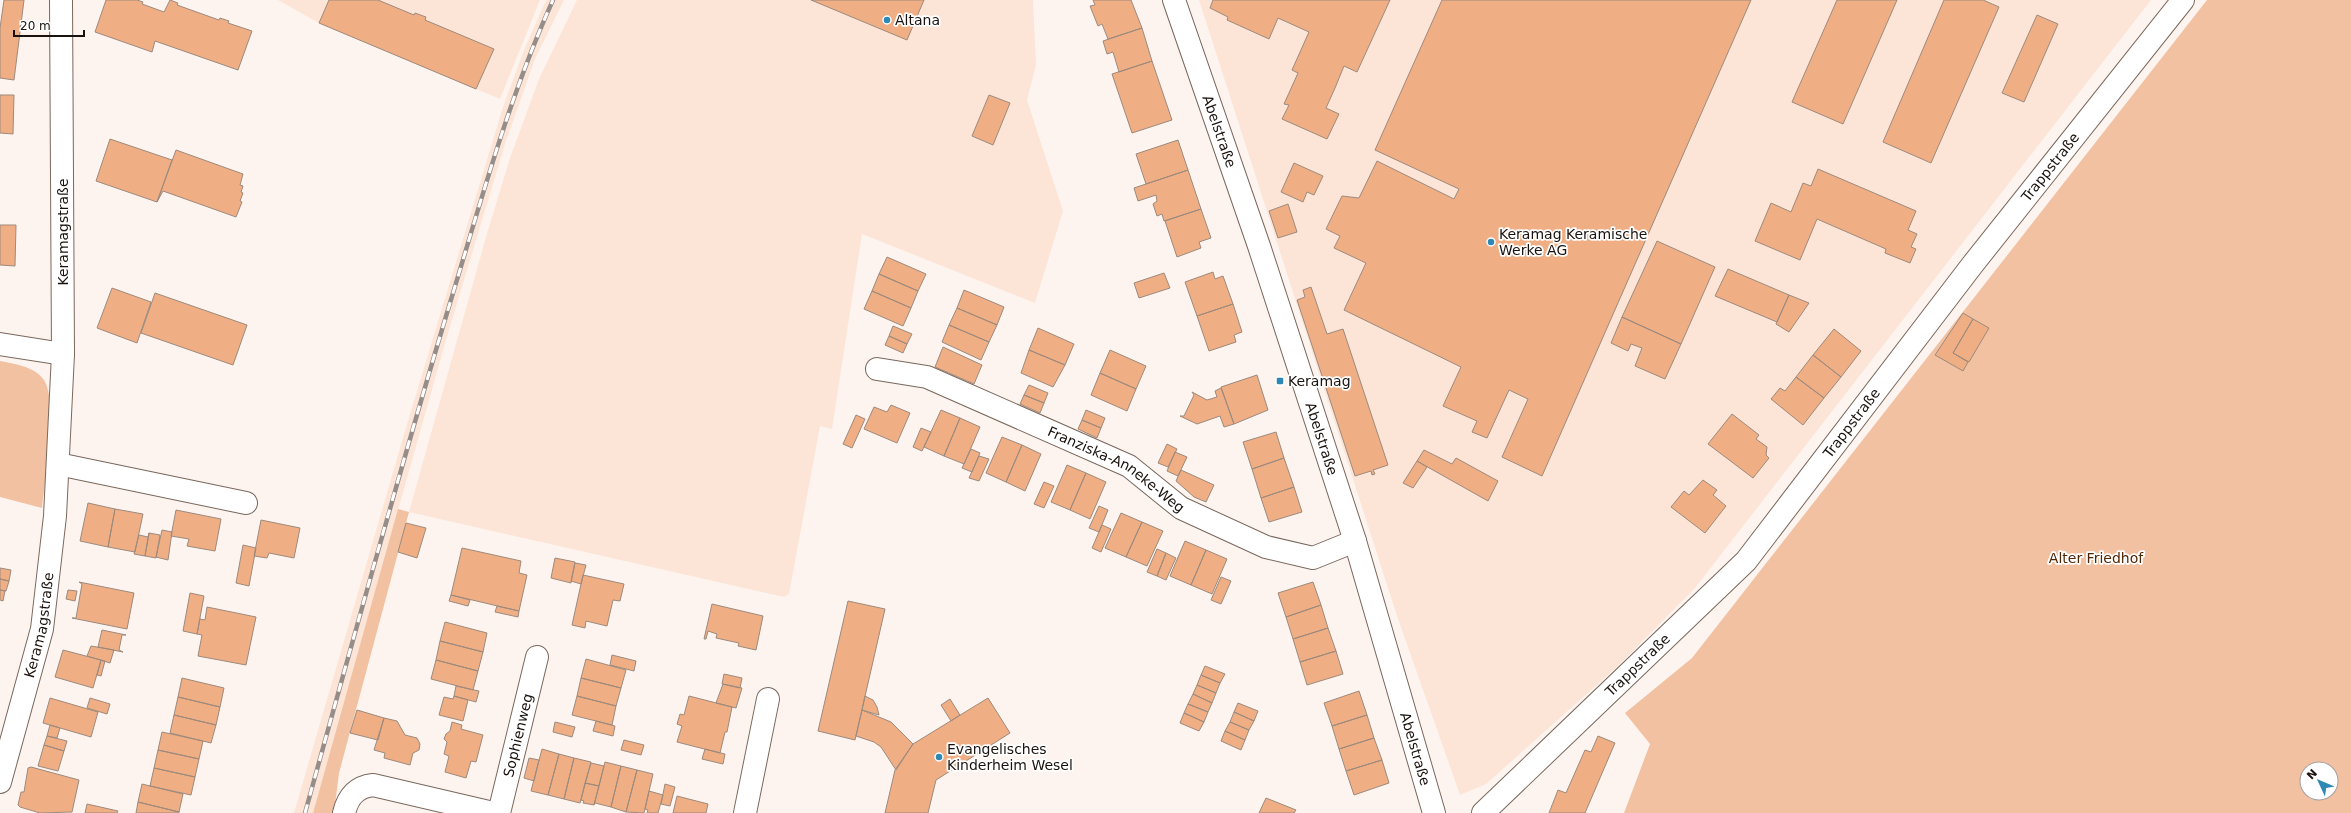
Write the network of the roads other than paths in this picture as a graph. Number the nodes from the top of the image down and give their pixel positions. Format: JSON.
{"nodes":[{"id":1,"x":61,"y":0,"type":"edge"},
{"id":2,"x":1174,"y":0,"type":"edge"},
{"id":3,"x":2183,"y":0,"type":"edge"},
{"id":4,"x":0,"y":344,"type":"edge"},
{"id":5,"x":63,"y":354,"type":"junction"},
{"id":6,"x":877,"y":369,"type":"dead end"},
{"id":7,"x":58,"y":464,"type":"junction"},
{"id":8,"x":246,"y":503,"type":"dead end"},
{"id":9,"x":1355,"y":541,"type":"junction"},
{"id":10,"x":537,"y":657,"type":"dead end"},
{"id":11,"x":768,"y":700,"type":"dead end"},
{"id":12,"x":5,"y":741,"type":"edge"},
{"id":13,"x":0,"y":782,"type":"edge"},
{"id":14,"x":344,"y":813,"type":"edge"},
{"id":15,"x":493,"y":813,"type":"edge"},
{"id":16,"x":499,"y":813,"type":"edge"},
{"id":17,"x":746,"y":813,"type":"edge"},
{"id":18,"x":1434,"y":813,"type":"edge"},
{"id":19,"x":1483,"y":813,"type":"edge"}],
"edges":[{"from":1,"to":5,"type":"street","name":"Keramagstraße"},
{"from":2,"to":9,"type":"street","name":"Abelstraße"},
{"from":3,"to":19,"type":"street","name":"Trappstraße"},
{"from":4,"to":5,"type":"street"},
{"from":5,"to":7,"type":"street","name":"Keramagstraße"},
{"from":6,"to":9,"type":"street","name":"Franziska-Anneke-Weg"},
{"from":7,"to":8,"type":"street"},
{"from":7,"to":12,"type":"street","name":"Keramagstraße"},
{"from":9,"to":18,"type":"street","name":"Abelstraße"},
{"from":10,"to":16,"type":"street","name":"Sophienweg"},
{"from":11,"to":17,"type":"street"},
{"from":12,"to":13,"type":"street","name":"Keramagstraße"},
{"from":14,"to":15,"type":"street"}]}
